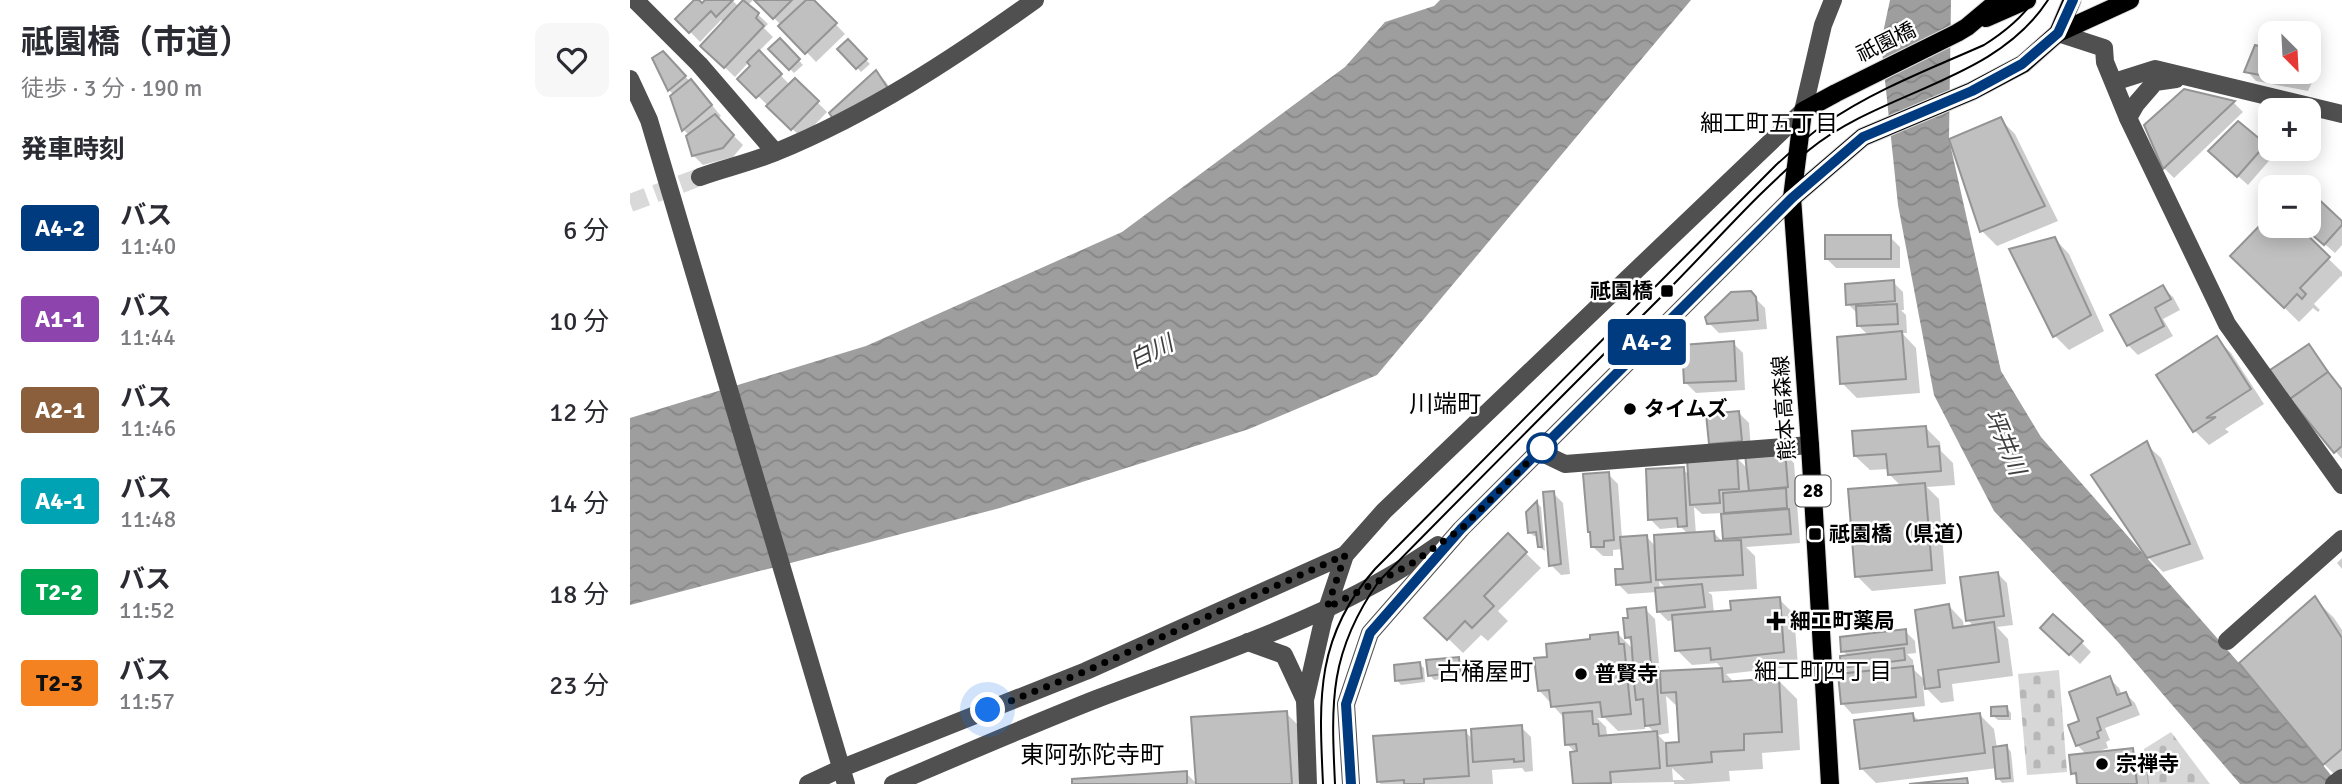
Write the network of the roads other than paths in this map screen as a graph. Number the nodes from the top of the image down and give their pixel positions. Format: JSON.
{"nodes":[{"id":1,"x":635,"y":0,"type":"edge"},
{"id":2,"x":1035,"y":0,"type":"edge"},
{"id":3,"x":1833,"y":0,"type":"edge"},
{"id":4,"x":1999,"y":0,"type":"edge"},
{"id":5,"x":2027,"y":0,"type":"edge"},
{"id":6,"x":2073,"y":0,"type":"edge"},
{"id":7,"x":2130,"y":0,"type":"edge"},
{"id":8,"x":1962,"y":30,"type":"junction"},
{"id":9,"x":2058,"y":33,"type":"junction"},
{"id":10,"x":2186,"y":77,"type":"junction"},
{"id":11,"x":630,"y":79,"type":"edge"},
{"id":12,"x":2114,"y":82,"type":"junction"},
{"id":13,"x":1803,"y":111,"type":"junction"},
{"id":14,"x":2342,"y":114,"type":"edge"},
{"id":15,"x":2128,"y":118,"type":"junction"},
{"id":16,"x":775,"y":152,"type":"junction"},
{"id":17,"x":700,"y":177,"type":"tunnel mouth"},
{"id":18,"x":1792,"y":198,"type":"junction"},
{"id":19,"x":1810,"y":444,"type":"junction"},
{"id":20,"x":1538,"y":451,"type":"junction"},
{"id":21,"x":2339,"y":475,"type":"edge"},
{"id":22,"x":1461,"y":529,"type":"junction"},
{"id":23,"x":2342,"y":539,"type":"edge"},
{"id":24,"x":1345,"y":555,"type":"junction"},
{"id":25,"x":1327,"y":608,"type":"junction"},
{"id":26,"x":2227,"y":641,"type":"dead end"},
{"id":27,"x":1248,"y":642,"type":"junction"},
{"id":28,"x":1305,"y":700,"type":"junction"},
{"id":29,"x":844,"y":776,"type":"edge"},
{"id":30,"x":2342,"y":778,"type":"edge"},
{"id":31,"x":808,"y":784,"type":"edge"},
{"id":32,"x":893,"y":784,"type":"edge"},
{"id":33,"x":1308,"y":784,"type":"edge"},
{"id":34,"x":1351,"y":784,"type":"edge"},
{"id":35,"x":1830,"y":784,"type":"edge"},
{"id":36,"x":2334,"y":784,"type":"edge"}],
"edges":[{"from":1,"to":16,"type":"street"},
{"from":2,"to":16,"type":"street"},
{"from":3,"to":13,"type":"street"},
{"from":4,"to":8,"type":"main road"},
{"from":5,"to":8,"type":"main road"},
{"from":6,"to":9,"type":"main road"},
{"from":7,"to":9,"type":"main road"},
{"from":8,"to":13,"type":"main road","name":"祇園橋"},
{"from":9,"to":12,"type":"street"},
{"from":9,"to":18,"type":"main road"},
{"from":10,"to":12,"type":"street"},
{"from":10,"to":14,"type":"street"},
{"from":10,"to":15,"type":"street"},
{"from":11,"to":29,"type":"street"},
{"from":12,"to":15,"type":"street"},
{"from":13,"to":18,"type":"main road","name":"熊本高森線","number":"28"},
{"from":13,"to":24,"type":"street"},
{"from":15,"to":21,"type":"street"},
{"from":16,"to":17,"type":"street"},
{"from":18,"to":19,"type":"main road","name":"熊本高森線","number":"28"},
{"from":18,"to":20,"type":"street"},
{"from":19,"to":20,"type":"street"},
{"from":19,"to":35,"type":"main road","name":"熊本高森線","number":"28"},
{"from":20,"to":22,"type":"street"},
{"from":22,"to":25,"type":"street"},
{"from":22,"to":34,"type":"street"},
{"from":23,"to":26,"type":"street"},
{"from":24,"to":25,"type":"street"},
{"from":24,"to":29,"type":"street"},
{"from":25,"to":27,"type":"street"},
{"from":25,"to":28,"type":"street"},
{"from":27,"to":28,"type":"street"},
{"from":27,"to":32,"type":"street"},
{"from":28,"to":33,"type":"street"},
{"from":29,"to":31,"type":"street"},
{"from":30,"to":36,"type":"street"}]}
